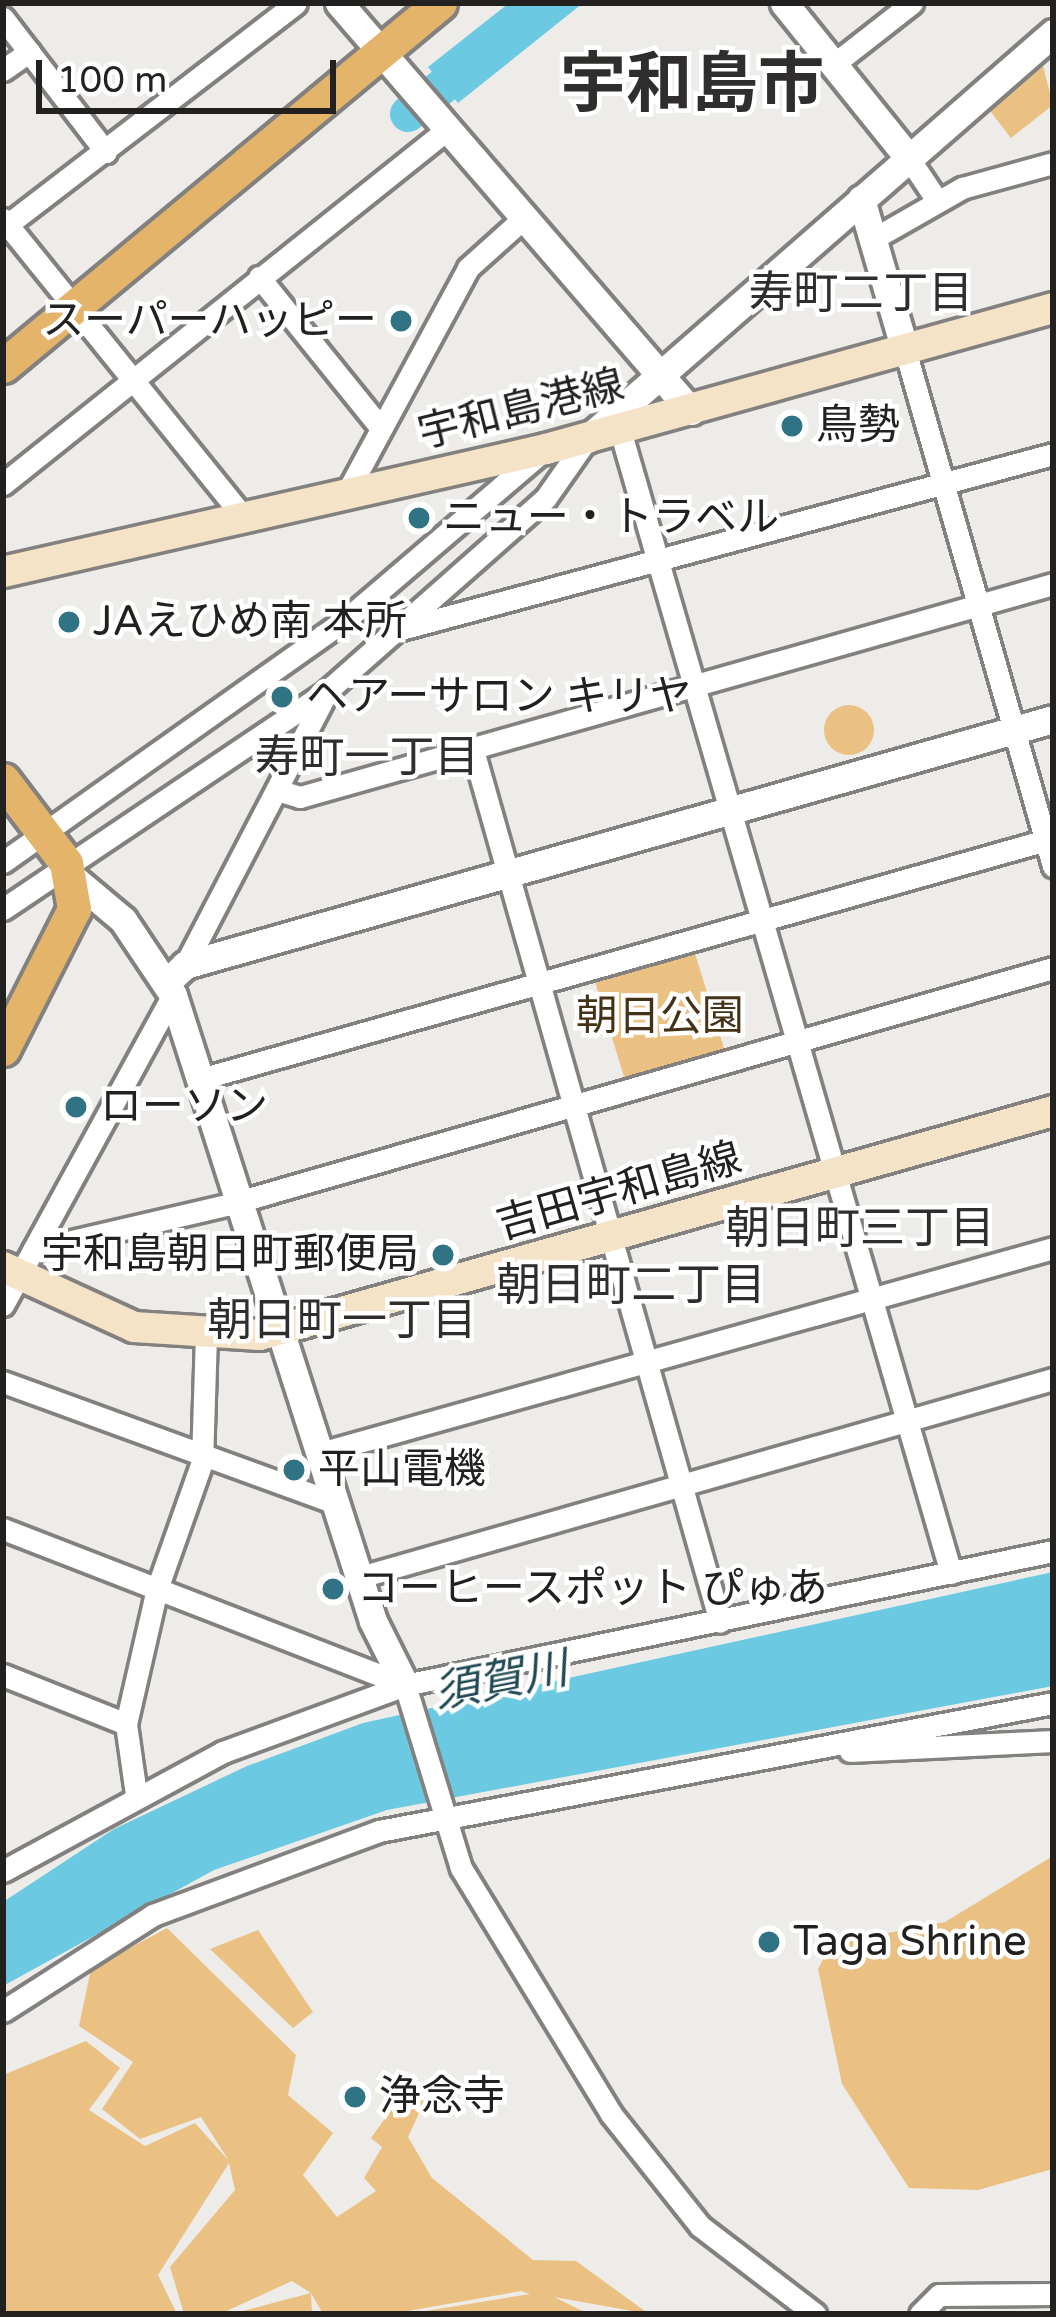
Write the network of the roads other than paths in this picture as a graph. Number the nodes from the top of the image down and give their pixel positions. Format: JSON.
{"nodes":[{"id":1,"x":24,"y":3,"type":"edge"},
{"id":2,"x":296,"y":3,"type":"edge"},
{"id":3,"x":339,"y":3,"type":"edge"},
{"id":4,"x":440,"y":3,"type":"edge"},
{"id":5,"x":784,"y":3,"type":"edge"},
{"id":6,"x":912,"y":3,"type":"edge"},
{"id":7,"x":3,"y":14,"type":"edge"},
{"id":8,"x":1053,"y":33,"type":"edge"},
{"id":9,"x":384,"y":50,"type":"junction"},
{"id":10,"x":29,"y":52,"type":"junction"},
{"id":11,"x":834,"y":64,"type":"junction"},
{"id":12,"x":3,"y":70,"type":"edge"},
{"id":13,"x":444,"y":123,"type":"junction"},
{"id":14,"x":106,"y":152,"type":"junction"},
{"id":15,"x":908,"y":158,"type":"junction"},
{"id":16,"x":1053,"y":163,"type":"edge"},
{"id":17,"x":861,"y":199,"type":"junction"},
{"id":18,"x":936,"y":200,"type":"junction"},
{"id":19,"x":526,"y":216,"type":"junction"},
{"id":20,"x":4,"y":224,"type":"edge"},
{"id":21,"x":873,"y":239,"type":"junction"},
{"id":22,"x":259,"y":277,"type":"junction"},
{"id":23,"x":76,"y":308,"type":"junction"},
{"id":24,"x":1053,"y":308,"type":"edge"},
{"id":25,"x":904,"y":350,"type":"junction"},
{"id":26,"x":3,"y":366,"type":"edge"},
{"id":27,"x":656,"y":369,"type":"junction"},
{"id":28,"x":131,"y":375,"type":"junction"},
{"id":29,"x":691,"y":411,"type":"junction"},
{"id":30,"x":377,"y":423,"type":"junction"},
{"id":31,"x":620,"y":430,"type":"junction"},
{"id":32,"x":587,"y":439,"type":"junction"},
{"id":33,"x":546,"y":449,"type":"junction"},
{"id":34,"x":1053,"y":454,"type":"edge"},
{"id":35,"x":944,"y":483,"type":"junction"},
{"id":36,"x":3,"y":484,"type":"edge"},
{"id":37,"x":346,"y":494,"type":"junction"},
{"id":38,"x":243,"y":516,"type":"junction"},
{"id":39,"x":659,"y":564,"type":"junction"},
{"id":40,"x":3,"y":572,"type":"edge"},
{"id":41,"x":1053,"y":584,"type":"edge"},
{"id":42,"x":980,"y":605,"type":"junction"},
{"id":43,"x":401,"y":629,"type":"junction"},
{"id":44,"x":696,"y":686,"type":"junction"},
{"id":45,"x":327,"y":691,"type":"junction"},
{"id":46,"x":1053,"y":719,"type":"edge"},
{"id":47,"x":1015,"y":730,"type":"junction"},
{"id":48,"x":473,"y":750,"type":"junction"},
{"id":49,"x":3,"y":780,"type":"edge"},
{"id":50,"x":278,"y":790,"type":"junction"},
{"id":51,"x":732,"y":812,"type":"junction"},
{"id":52,"x":43,"y":834,"type":"junction"},
{"id":53,"x":1049,"y":839,"type":"edge"},
{"id":54,"x":3,"y":862,"type":"edge"},
{"id":55,"x":1053,"y":866,"type":"edge"},
{"id":56,"x":69,"y":871,"type":"junction"},
{"id":57,"x":509,"y":874,"type":"junction"},
{"id":58,"x":3,"y":909,"type":"edge"},
{"id":59,"x":763,"y":919,"type":"junction"},
{"id":60,"x":1053,"y":968,"type":"edge"},
{"id":61,"x":175,"y":980,"type":"junction"},
{"id":62,"x":539,"y":982,"type":"junction"},
{"id":63,"x":800,"y":1042,"type":"junction"},
{"id":64,"x":3,"y":1049,"type":"edge"},
{"id":65,"x":204,"y":1078,"type":"junction"},
{"id":66,"x":576,"y":1108,"type":"junction"},
{"id":67,"x":1053,"y":1112,"type":"edge"},
{"id":68,"x":836,"y":1173,"type":"junction"},
{"id":69,"x":240,"y":1202,"type":"junction"},
{"id":70,"x":612,"y":1239,"type":"junction"},
{"id":71,"x":1053,"y":1248,"type":"edge"},
{"id":72,"x":33,"y":1250,"type":"junction"},
{"id":73,"x":11,"y":1273,"type":"edge"},
{"id":74,"x":872,"y":1298,"type":"junction"},
{"id":75,"x":3,"y":1305,"type":"edge"},
{"id":76,"x":282,"y":1332,"type":"junction"},
{"id":77,"x":206,"y":1336,"type":"junction"},
{"id":78,"x":646,"y":1362,"type":"junction"},
{"id":79,"x":1053,"y":1379,"type":"edge"},
{"id":80,"x":3,"y":1382,"type":"edge"},
{"id":81,"x":908,"y":1419,"type":"junction"},
{"id":82,"x":320,"y":1453,"type":"junction"},
{"id":83,"x":202,"y":1462,"type":"junction"},
{"id":84,"x":680,"y":1483,"type":"junction"},
{"id":85,"x":336,"y":1503,"type":"junction"},
{"id":86,"x":3,"y":1529,"type":"edge"},
{"id":87,"x":1053,"y":1551,"type":"edge"},
{"id":88,"x":951,"y":1573,"type":"junction"},
{"id":89,"x":360,"y":1577,"type":"junction"},
{"id":90,"x":157,"y":1589,"type":"junction"},
{"id":91,"x":720,"y":1622,"type":"junction"},
{"id":92,"x":3,"y":1676,"type":"edge"},
{"id":93,"x":408,"y":1692,"type":"junction"},
{"id":94,"x":1053,"y":1703,"type":"edge"},
{"id":95,"x":126,"y":1724,"type":"junction"},
{"id":96,"x":1053,"y":1741,"type":"edge"},
{"id":97,"x":824,"y":1746,"type":"junction"},
{"id":98,"x":136,"y":1794,"type":"junction"},
{"id":99,"x":437,"y":1809,"type":"junction"},
{"id":100,"x":3,"y":1871,"type":"edge"},
{"id":101,"x":3,"y":2011,"type":"edge"},
{"id":102,"x":1053,"y":2294,"type":"edge"},
{"id":103,"x":815,"y":2314,"type":"edge"},
{"id":104,"x":920,"y":2314,"type":"edge"}],
"edges":[{"from":1,"to":7,"type":"street"},
{"from":2,"to":14,"type":"street"},
{"from":3,"to":9,"type":"street"},
{"from":4,"to":9,"type":"highway"},
{"from":5,"to":11,"type":"street"},
{"from":6,"to":11,"type":"street"},
{"from":7,"to":10,"type":"street"},
{"from":8,"to":15,"type":"street"},
{"from":9,"to":13,"type":"street"},
{"from":9,"to":23,"type":"highway"},
{"from":10,"to":12,"type":"street"},
{"from":10,"to":14,"type":"street"},
{"from":11,"to":15,"type":"street"},
{"from":13,"to":19,"type":"street"},
{"from":13,"to":22,"type":"street"},
{"from":14,"to":20,"type":"street"},
{"from":15,"to":17,"type":"street"},
{"from":15,"to":18,"type":"street"},
{"from":16,"to":18,"type":"street"},
{"from":17,"to":21,"type":"street"},
{"from":17,"to":27,"type":"street"},
{"from":18,"to":21,"type":"street"},
{"from":19,"to":27,"type":"street"},
{"from":19,"to":30,"type":"street"},
{"from":20,"to":23,"type":"street"},
{"from":21,"to":25,"type":"street"},
{"from":22,"to":28,"type":"street"},
{"from":22,"to":30,"type":"street"},
{"from":23,"to":26,"type":"highway"},
{"from":23,"to":28,"type":"street"},
{"from":24,"to":25,"type":"main road","name":"宇和島港線"},
{"from":25,"to":29,"type":"main road","name":"宇和島港線"},
{"from":25,"to":35,"type":"street"},
{"from":27,"to":29,"type":"street"},
{"from":27,"to":32,"type":"street"},
{"from":28,"to":36,"type":"street"},
{"from":28,"to":38,"type":"street"},
{"from":29,"to":31,"type":"main road","name":"宇和島港線"},
{"from":30,"to":37,"type":"street"},
{"from":31,"to":32,"type":"main road","name":"宇和島港線"},
{"from":31,"to":39,"type":"street"},
{"from":32,"to":33,"type":"main road","name":"宇和島港線"},
{"from":32,"to":43,"type":"street"},
{"from":33,"to":37,"type":"main road","name":"宇和島港線"},
{"from":33,"to":52,"type":"street"},
{"from":34,"to":35,"type":"street"},
{"from":35,"to":39,"type":"street"},
{"from":35,"to":42,"type":"street"},
{"from":37,"to":38,"type":"main road","name":"宇和島港線"},
{"from":38,"to":40,"type":"main road","name":"宇和島港線"},
{"from":39,"to":43,"type":"street"},
{"from":39,"to":44,"type":"street"},
{"from":41,"to":42,"type":"street"},
{"from":42,"to":44,"type":"street"},
{"from":42,"to":47,"type":"street"},
{"from":43,"to":45,"type":"street"},
{"from":44,"to":48,"type":"street"},
{"from":44,"to":51,"type":"street"},
{"from":45,"to":50,"type":"street"},
{"from":45,"to":56,"type":"street"},
{"from":46,"to":47,"type":"street"},
{"from":47,"to":51,"type":"street"},
{"from":47,"to":53,"type":"street"},
{"from":48,"to":50,"type":"street"},
{"from":48,"to":57,"type":"street"},
{"from":49,"to":52,"type":"highway"},
{"from":50,"to":61,"type":"street"},
{"from":51,"to":57,"type":"street"},
{"from":51,"to":59,"type":"street"},
{"from":52,"to":54,"type":"street"},
{"from":52,"to":56,"type":"highway"},
{"from":53,"to":55,"type":"street"},
{"from":53,"to":59,"type":"street"},
{"from":56,"to":58,"type":"street"},
{"from":56,"to":61,"type":"street"},
{"from":56,"to":64,"type":"highway"},
{"from":57,"to":61,"type":"street"},
{"from":57,"to":62,"type":"street"},
{"from":59,"to":62,"type":"street"},
{"from":59,"to":63,"type":"street"},
{"from":60,"to":63,"type":"street"},
{"from":61,"to":65,"type":"street"},
{"from":61,"to":72,"type":"street"},
{"from":62,"to":65,"type":"street"},
{"from":62,"to":66,"type":"street"},
{"from":63,"to":66,"type":"street"},
{"from":63,"to":68,"type":"street"},
{"from":65,"to":69,"type":"street"},
{"from":66,"to":69,"type":"street"},
{"from":66,"to":70,"type":"street"},
{"from":67,"to":68,"type":"main road","name":"吉田宇和島線"},
{"from":68,"to":70,"type":"main road","name":"吉田宇和島線"},
{"from":68,"to":74,"type":"street"},
{"from":69,"to":72,"type":"street"},
{"from":69,"to":76,"type":"street"},
{"from":70,"to":76,"type":"main road","name":"吉田宇和島線"},
{"from":70,"to":78,"type":"street"},
{"from":71,"to":74,"type":"street"},
{"from":72,"to":73,"type":"street"},
{"from":73,"to":75,"type":"street"},
{"from":73,"to":77,"type":"main road","name":"吉田宇和島線"},
{"from":74,"to":78,"type":"street"},
{"from":74,"to":81,"type":"street"},
{"from":76,"to":77,"type":"main road","name":"吉田宇和島線"},
{"from":76,"to":82,"type":"street"},
{"from":77,"to":83,"type":"street"},
{"from":78,"to":82,"type":"street"},
{"from":78,"to":84,"type":"street"},
{"from":79,"to":81,"type":"street"},
{"from":80,"to":83,"type":"street"},
{"from":81,"to":84,"type":"street"},
{"from":81,"to":88,"type":"street"},
{"from":82,"to":85,"type":"street"},
{"from":83,"to":85,"type":"street"},
{"from":83,"to":90,"type":"street"},
{"from":84,"to":89,"type":"street"},
{"from":84,"to":91,"type":"street"},
{"from":85,"to":89,"type":"street"},
{"from":86,"to":90,"type":"street"},
{"from":87,"to":88,"type":"street"},
{"from":88,"to":91,"type":"street"},
{"from":89,"to":93,"type":"street"},
{"from":90,"to":93,"type":"street"},
{"from":90,"to":95,"type":"street"},
{"from":91,"to":93,"type":"street"},
{"from":92,"to":95,"type":"street"},
{"from":93,"to":98,"type":"street"},
{"from":93,"to":99,"type":"street"},
{"from":94,"to":97,"type":"street"},
{"from":95,"to":98,"type":"street"},
{"from":96,"to":97,"type":"street"},
{"from":97,"to":99,"type":"street"},
{"from":98,"to":100,"type":"street"},
{"from":99,"to":101,"type":"street"},
{"from":99,"to":103,"type":"street"},
{"from":102,"to":104,"type":"street"}]}
